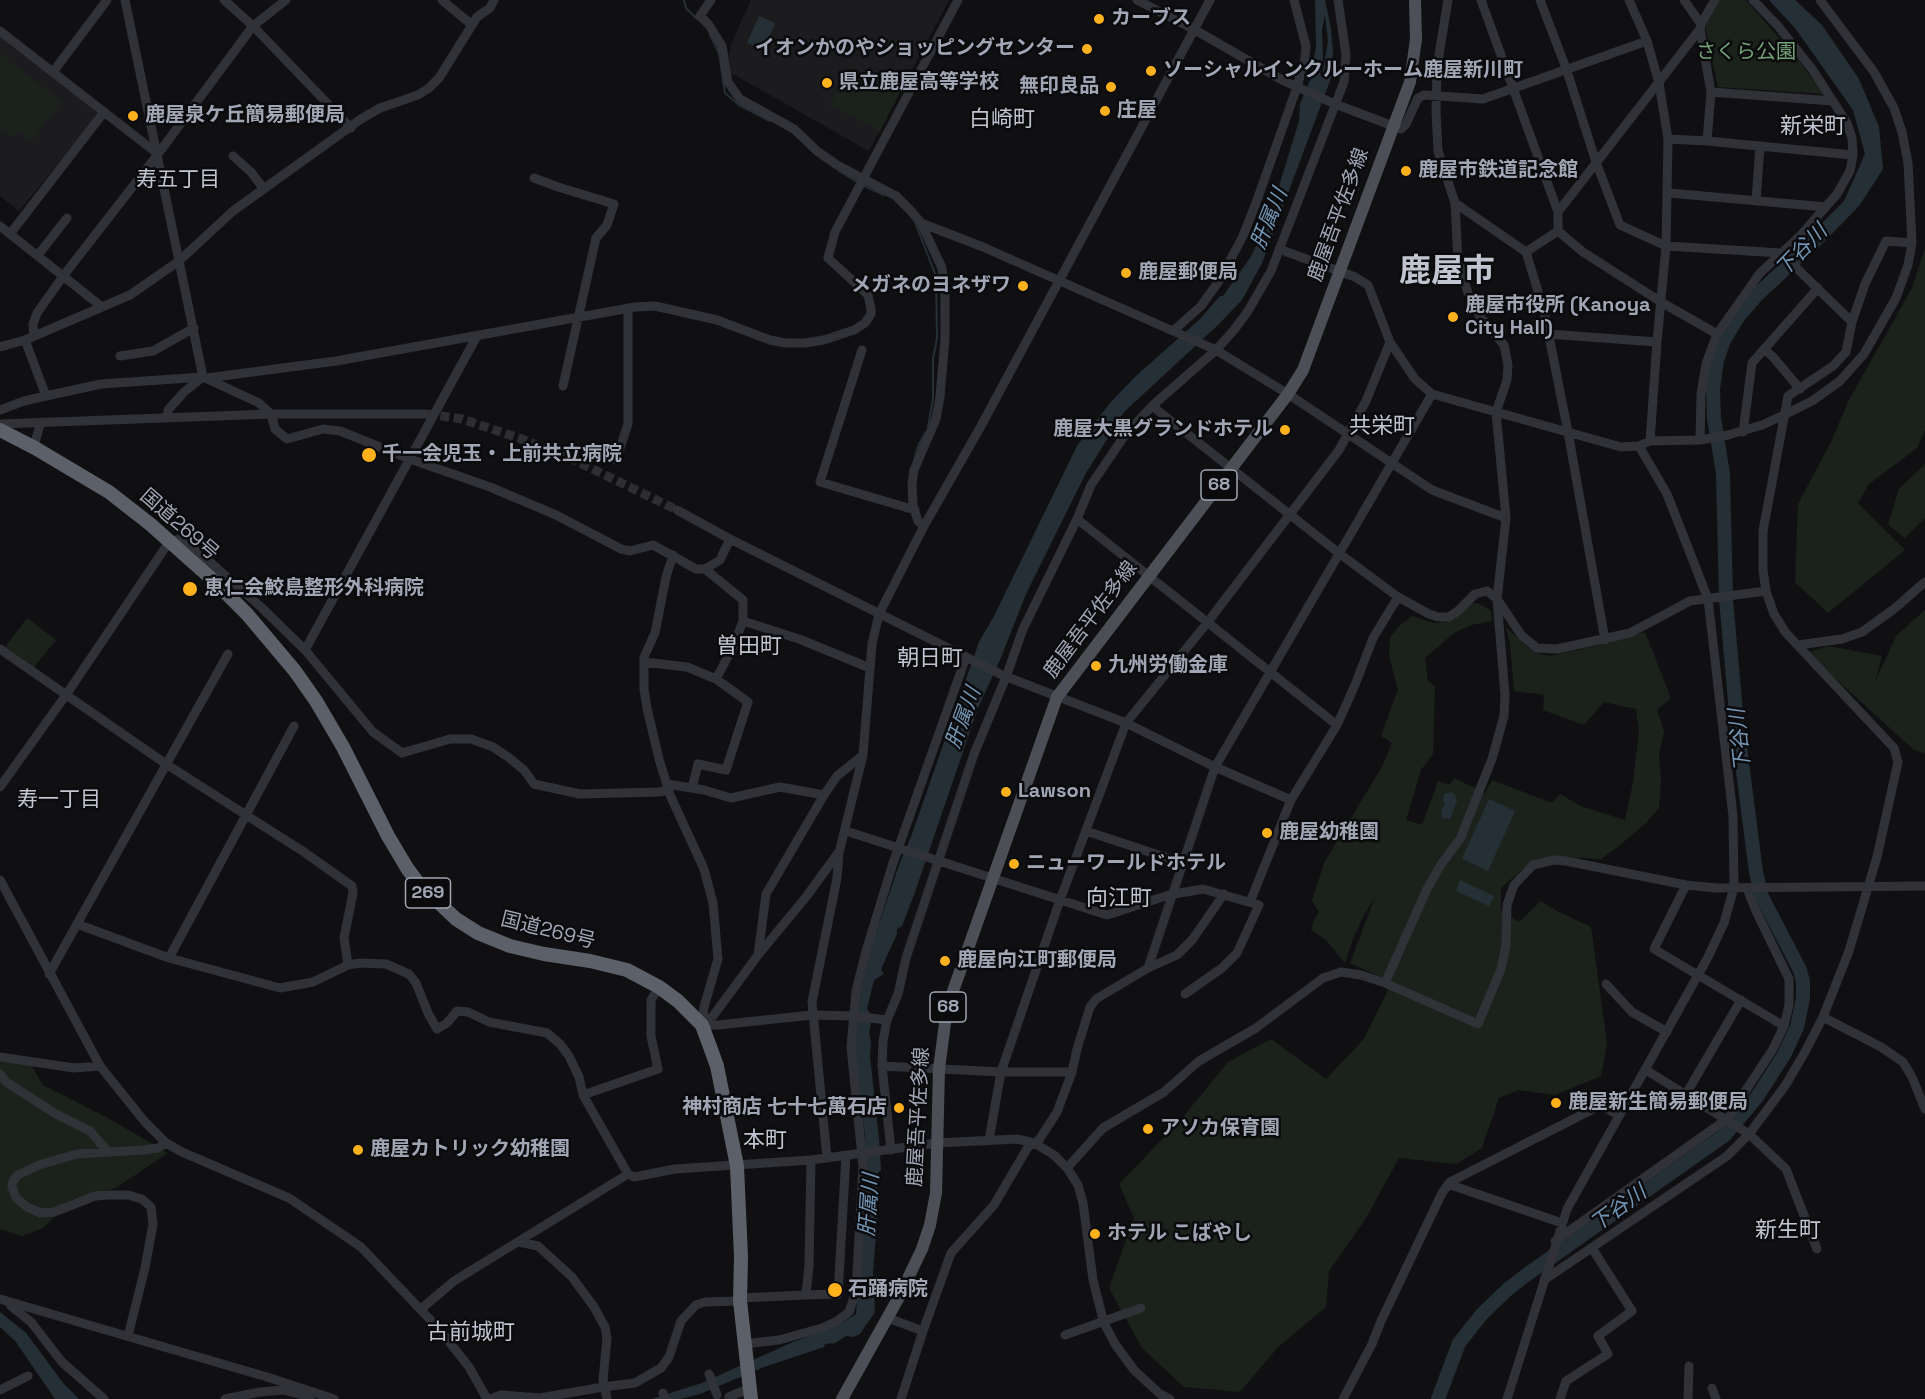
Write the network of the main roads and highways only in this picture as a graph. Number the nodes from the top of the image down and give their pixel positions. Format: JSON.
{"nodes":[{"id":1,"x":1415,"y":0,"type":"edge"},
{"id":2,"x":0,"y":430,"type":"edge"},
{"id":3,"x":750,"y":1391,"type":"edge"},
{"id":4,"x":842,"y":1399,"type":"edge"}],
"edges":[{"from":1,"to":4,"type":"main road","name":"鹿屋吾平佐多線","number":"68"},
{"from":2,"to":3,"type":"highway","name":"国道269号","number":"269"}]}
